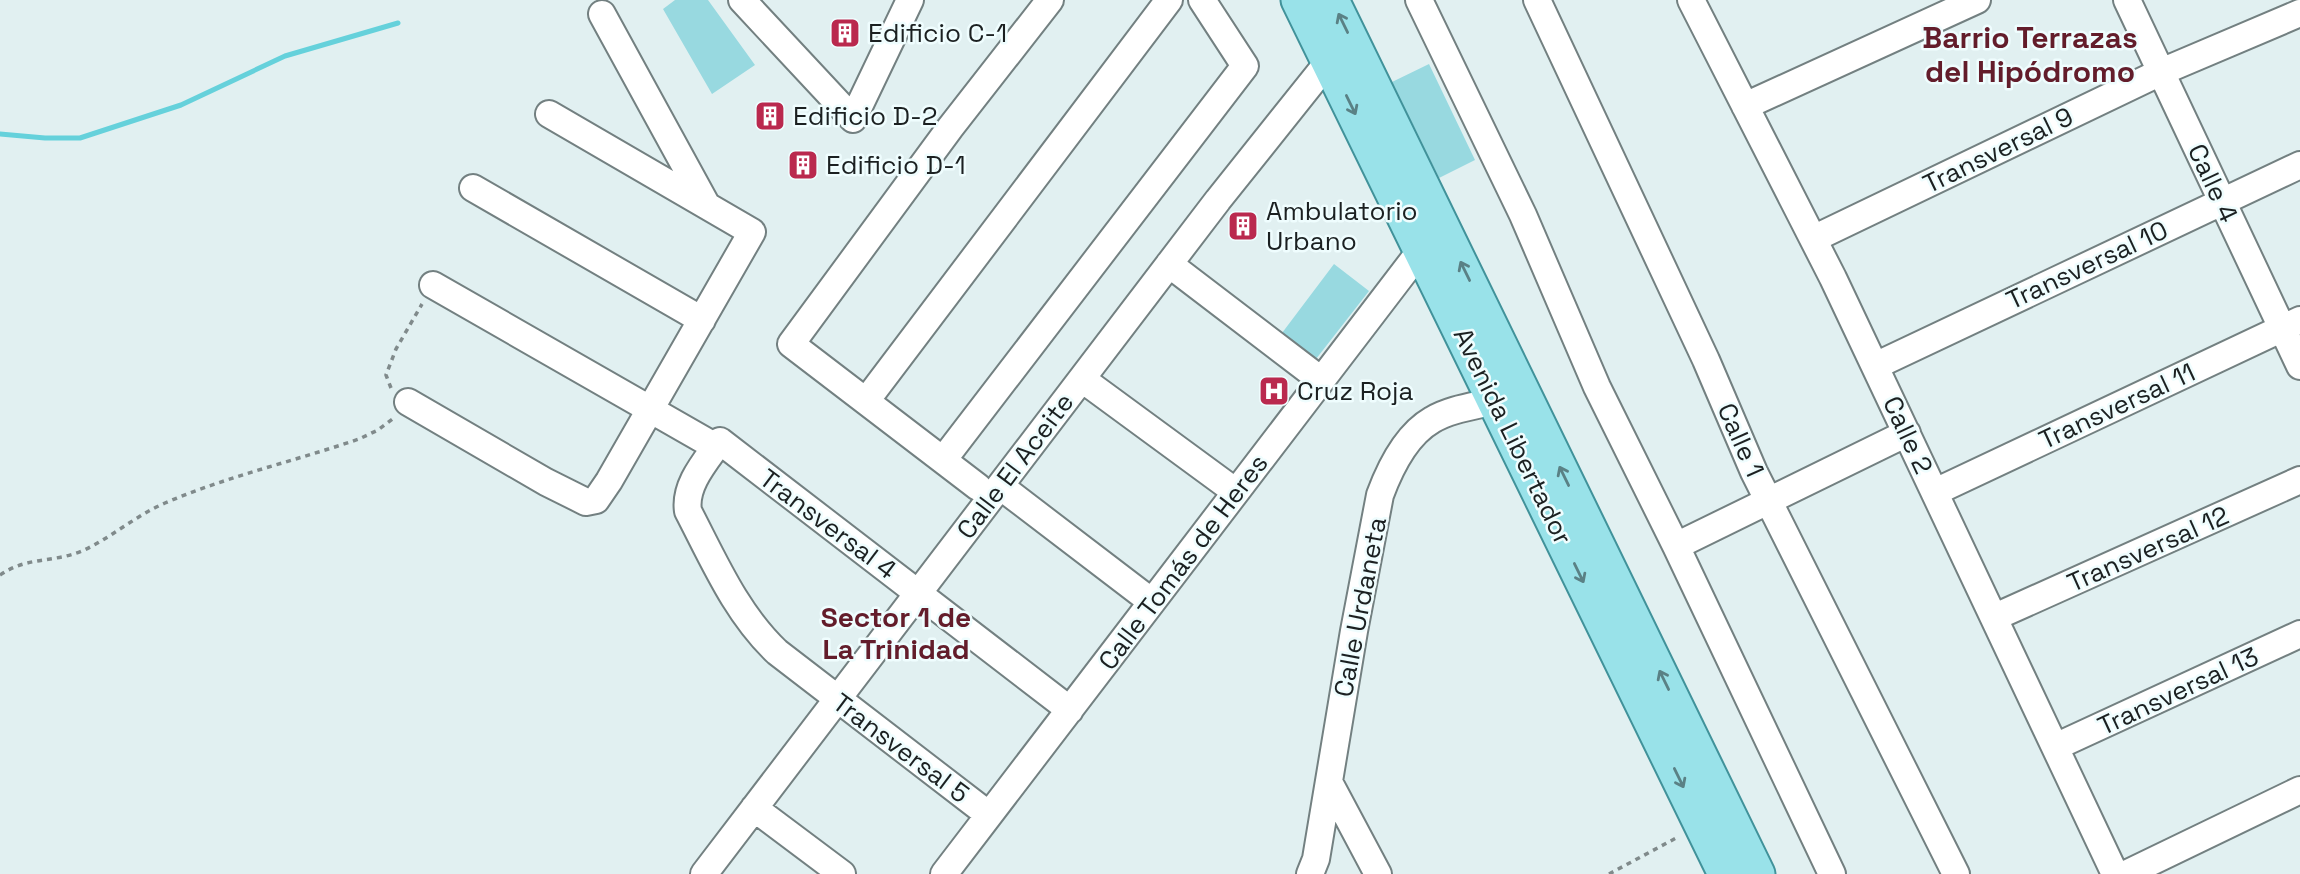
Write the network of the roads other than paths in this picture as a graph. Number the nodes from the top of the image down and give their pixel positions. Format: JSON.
{"nodes":[{"id":1,"x":742,"y":0,"type":"edge"},
{"id":2,"x":1050,"y":0,"type":"edge"},
{"id":3,"x":1169,"y":0,"type":"edge"},
{"id":4,"x":1202,"y":0,"type":"edge"},
{"id":5,"x":1298,"y":0,"type":"edge"},
{"id":6,"x":1332,"y":0,"type":"edge"},
{"id":7,"x":1419,"y":0,"type":"edge"},
{"id":8,"x":1537,"y":0,"type":"edge"},
{"id":9,"x":1691,"y":0,"type":"edge"},
{"id":10,"x":1977,"y":0,"type":"edge"},
{"id":11,"x":2127,"y":0,"type":"edge"},
{"id":12,"x":906,"y":2,"type":"edge"},
{"id":13,"x":2300,"y":13,"type":"edge"},
{"id":14,"x":602,"y":14,"type":"dead end"},
{"id":15,"x":1329,"y":61,"type":"junction"},
{"id":16,"x":2161,"y":72,"type":"junction"},
{"id":17,"x":1745,"y":106,"type":"junction"},
{"id":18,"x":549,"y":114,"type":"dead end"},
{"id":19,"x":2300,"y":165,"type":"edge"},
{"id":20,"x":473,"y":188,"type":"dead end"},
{"id":21,"x":2222,"y":202,"type":"junction"},
{"id":22,"x":707,"y":206,"type":"junction"},
{"id":23,"x":1813,"y":239,"type":"junction"},
{"id":24,"x":1421,"y":250,"type":"junction"},
{"id":25,"x":1169,"y":264,"type":"junction"},
{"id":26,"x":433,"y":285,"type":"road end"},
{"id":27,"x":702,"y":320,"type":"junction"},
{"id":28,"x":2291,"y":324,"type":"edge"},
{"id":29,"x":1875,"y":366,"type":"junction"},
{"id":30,"x":2300,"y":366,"type":"edge"},
{"id":31,"x":1082,"y":379,"type":"junction"},
{"id":32,"x":1321,"y":380,"type":"junction"},
{"id":33,"x":866,"y":401,"type":"junction"},
{"id":34,"x":1495,"y":401,"type":"junction"},
{"id":35,"x":408,"y":402,"type":"road end"},
{"id":36,"x":650,"y":409,"type":"junction"},
{"id":37,"x":1907,"y":433,"type":"junction"},
{"id":38,"x":718,"y":444,"type":"junction"},
{"id":39,"x":943,"y":460,"type":"junction"},
{"id":40,"x":2300,"y":480,"type":"edge"},
{"id":41,"x":989,"y":486,"type":"junction"},
{"id":42,"x":1236,"y":492,"type":"junction"},
{"id":43,"x":1935,"y":492,"type":"junction"},
{"id":44,"x":1769,"y":500,"type":"junction"},
{"id":45,"x":1676,"y":546,"type":"junction"},
{"id":46,"x":919,"y":593,"type":"junction"},
{"id":47,"x":1152,"y":602,"type":"junction"},
{"id":48,"x":1995,"y":617,"type":"junction"},
{"id":49,"x":2300,"y":634,"type":"edge"},
{"id":50,"x":837,"y":700,"type":"junction"},
{"id":51,"x":1070,"y":710,"type":"junction"},
{"id":52,"x":2055,"y":747,"type":"junction"},
{"id":53,"x":1329,"y":782,"type":"junction"},
{"id":54,"x":2300,"y":790,"type":"edge"},
{"id":55,"x":754,"y":808,"type":"junction"},
{"id":56,"x":989,"y":815,"type":"junction"},
{"id":57,"x":704,"y":874,"type":"edge"},
{"id":58,"x":842,"y":874,"type":"edge"},
{"id":59,"x":944,"y":874,"type":"edge"},
{"id":60,"x":1310,"y":874,"type":"edge"},
{"id":61,"x":1378,"y":874,"type":"edge"},
{"id":62,"x":1725,"y":874,"type":"edge"},
{"id":63,"x":1758,"y":874,"type":"edge"},
{"id":64,"x":1832,"y":874,"type":"edge"},
{"id":65,"x":1956,"y":874,"type":"edge"},
{"id":66,"x":2115,"y":874,"type":"edge"},
{"id":67,"x":2126,"y":874,"type":"edge"}],
"edges":[{"from":1,"to":12,"type":"street"},
{"from":2,"to":33,"type":"street"},
{"from":3,"to":33,"type":"street"},
{"from":4,"to":39,"type":"street"},
{"from":5,"to":15,"type":"main road","name":"Avenida Libertador"},
{"from":63,"to":6,"type":"main road","name":"Avenida Libertador","one_way":true},
{"from":7,"to":45,"type":"street"},
{"from":8,"to":44,"type":"street","name":"Calle 1"},
{"from":9,"to":17,"type":"street","name":"Calle 2"},
{"from":10,"to":17,"type":"street"},
{"from":11,"to":16,"type":"street","name":"Calle 4"},
{"from":13,"to":16,"type":"street","name":"Transversal 9"},
{"from":14,"to":22,"type":"street"},
{"from":15,"to":24,"type":"main road","name":"Avenida Libertador","one_way":true},
{"from":15,"to":25,"type":"street","name":"Calle El Aceite"},
{"from":16,"to":21,"type":"street","name":"Calle 4"},
{"from":16,"to":23,"type":"street","name":"Transversal 9"},
{"from":17,"to":23,"type":"street","name":"Calle 2"},
{"from":18,"to":22,"type":"street"},
{"from":19,"to":21,"type":"street","name":"Transversal 10"},
{"from":20,"to":27,"type":"street"},
{"from":21,"to":28,"type":"street","name":"Calle 4"},
{"from":21,"to":29,"type":"street","name":"Transversal 10"},
{"from":22,"to":27,"type":"street"},
{"from":23,"to":29,"type":"street","name":"Calle 2"},
{"from":24,"to":32,"type":"street","name":"Calle Tomás de Heres"},
{"from":24,"to":34,"type":"main road","name":"Avenida Libertador"},
{"from":25,"to":31,"type":"street","name":"Calle El Aceite"},
{"from":25,"to":32,"type":"street"},
{"from":26,"to":36,"type":"street","name":"Transversal 4"},
{"from":27,"to":36,"type":"street"},
{"from":28,"to":30,"type":"street","name":"Calle 4"},
{"from":28,"to":43,"type":"street","name":"Transversal 11"},
{"from":29,"to":37,"type":"street","name":"Calle 2"},
{"from":31,"to":41,"type":"street","name":"Calle El Aceite"},
{"from":31,"to":42,"type":"street"},
{"from":32,"to":42,"type":"street","name":"Calle Tomás de Heres"},
{"from":33,"to":39,"type":"street"},
{"from":34,"to":53,"type":"street","name":"Calle Urdaneta"},
{"from":34,"to":62,"type":"main road","name":"Avenida Libertador","one_way":true},
{"from":35,"to":36,"type":"street"},
{"from":36,"to":38,"type":"street","name":"Transversal 4"},
{"from":37,"to":43,"type":"street","name":"Calle 2"},
{"from":37,"to":44,"type":"street"},
{"from":38,"to":46,"type":"street","name":"Transversal 4"},
{"from":38,"to":50,"type":"street","name":"Transversal 5"},
{"from":39,"to":41,"type":"street"},
{"from":40,"to":48,"type":"street","name":"Transversal 12"},
{"from":41,"to":46,"type":"street","name":"Calle El Aceite"},
{"from":41,"to":47,"type":"street"},
{"from":42,"to":47,"type":"street","name":"Calle Tomás de Heres"},
{"from":43,"to":48,"type":"street","name":"Calle 2"},
{"from":44,"to":45,"type":"street"},
{"from":44,"to":65,"type":"street","name":"Calle 1"},
{"from":45,"to":64,"type":"street"},
{"from":46,"to":50,"type":"street","name":"Calle El Aceite"},
{"from":46,"to":51,"type":"street","name":"Transversal 4"},
{"from":47,"to":51,"type":"street","name":"Calle Tomás de Heres"},
{"from":48,"to":52,"type":"street","name":"Calle 2"},
{"from":49,"to":52,"type":"street","name":"Transversal 13"},
{"from":50,"to":55,"type":"street","name":"Calle El Aceite"},
{"from":50,"to":56,"type":"street","name":"Transversal 5"},
{"from":51,"to":56,"type":"street","name":"Calle Tomás de Heres"},
{"from":52,"to":66,"type":"street","name":"Calle 2"},
{"from":53,"to":60,"type":"street","name":"Calle Urdaneta"},
{"from":53,"to":61,"type":"street"},
{"from":54,"to":67,"type":"street"},
{"from":55,"to":57,"type":"street","name":"Calle El Aceite"},
{"from":55,"to":58,"type":"street"},
{"from":56,"to":59,"type":"street","name":"Calle Tomás de Heres"}]}
